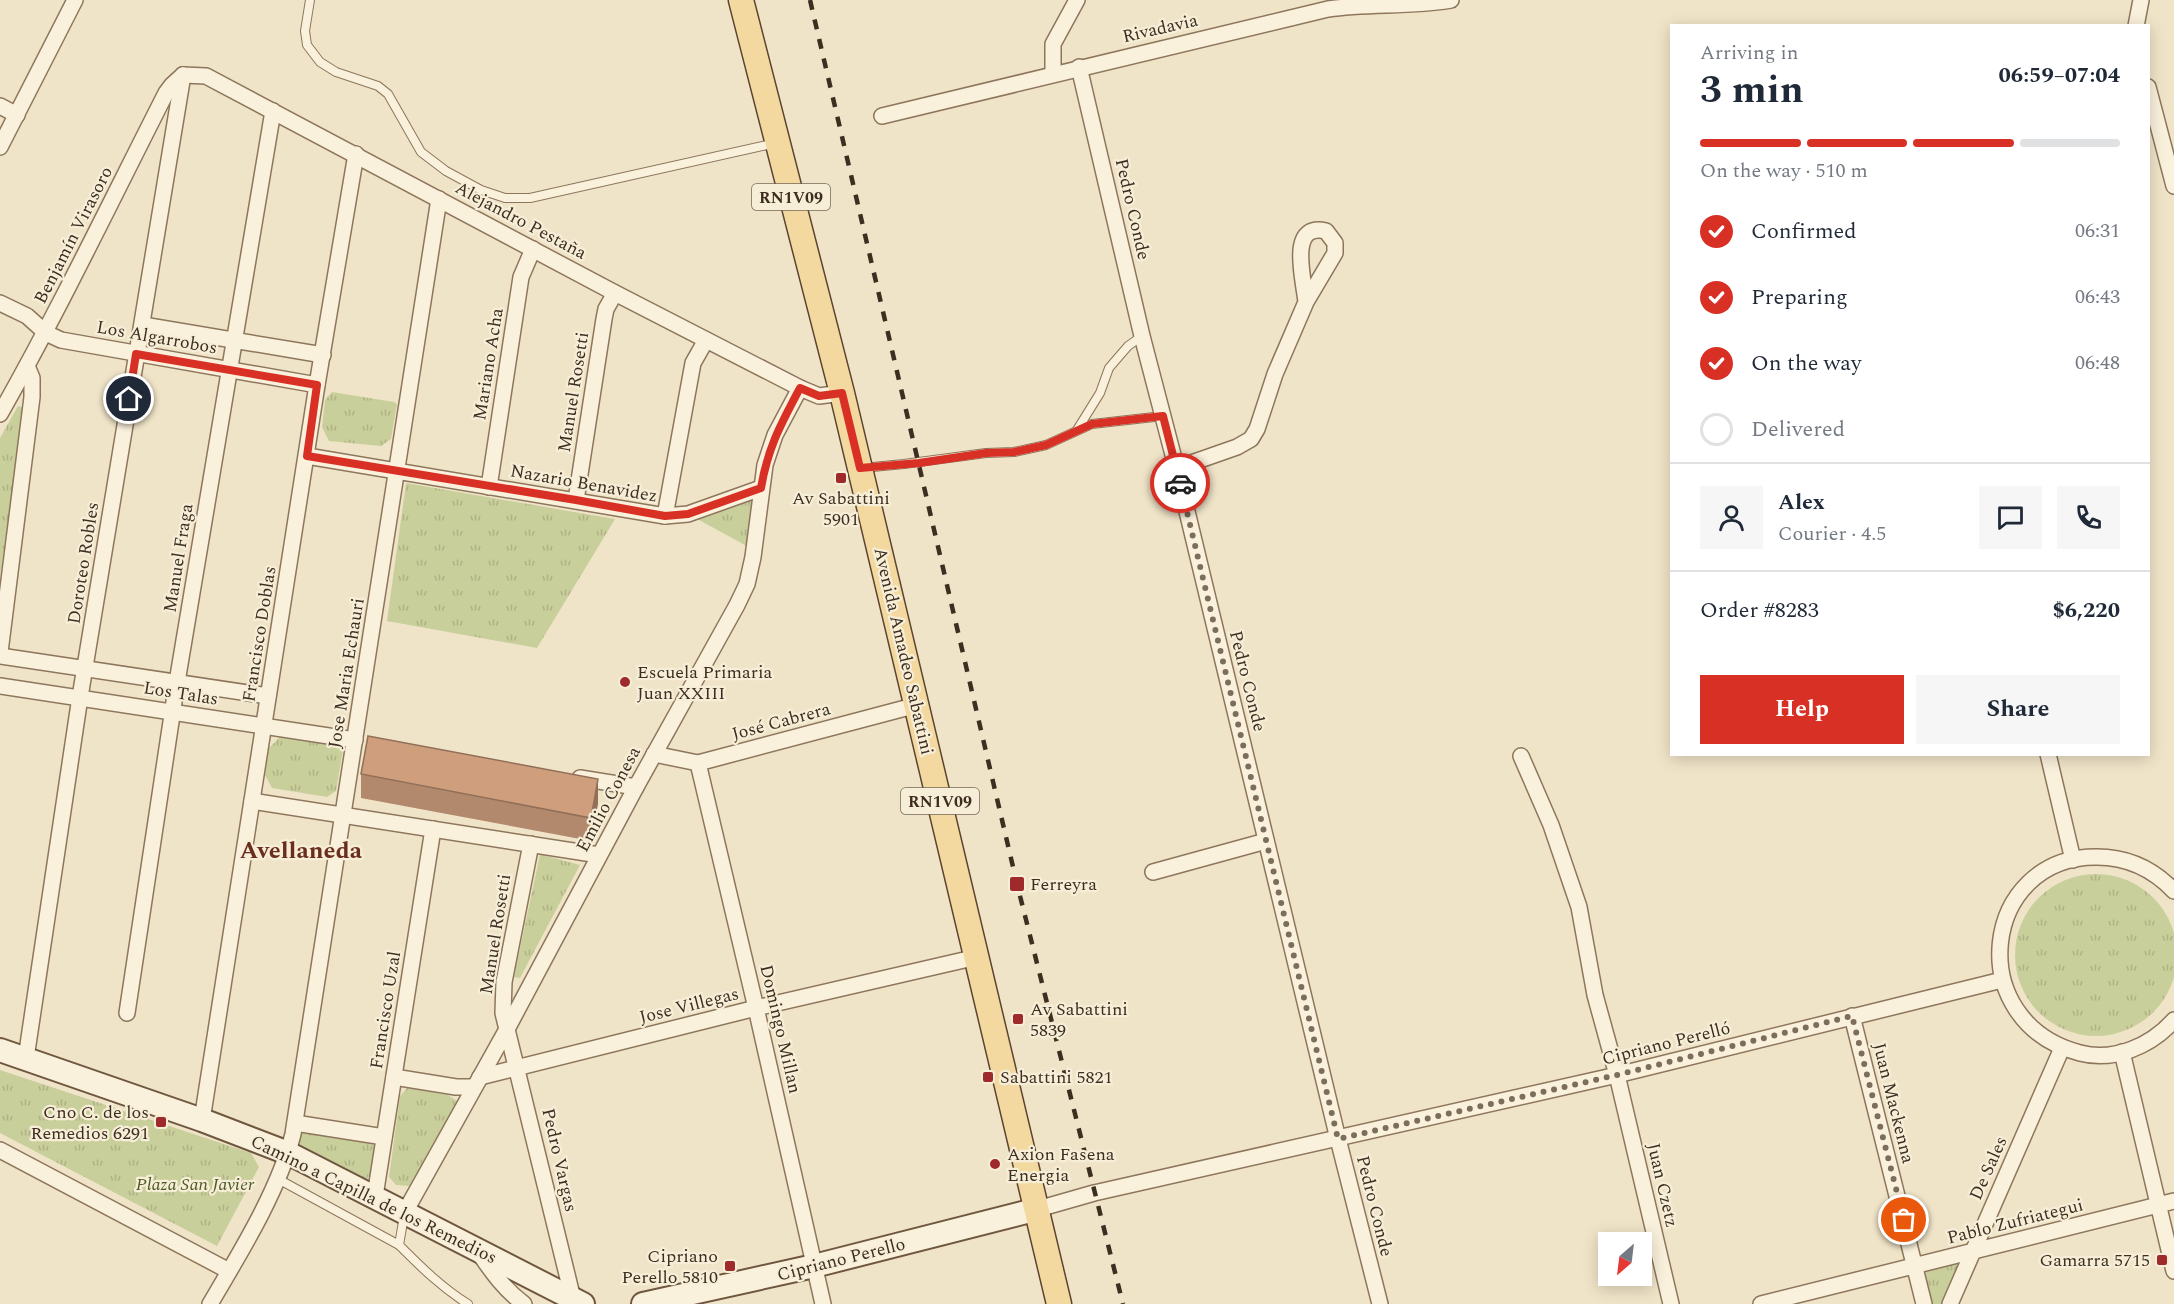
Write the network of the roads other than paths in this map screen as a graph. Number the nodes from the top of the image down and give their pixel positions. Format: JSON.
{"nodes":[{"id":1,"x":75,"y":0,"type":"edge"},
{"id":2,"x":310,"y":0,"type":"edge"},
{"id":3,"x":741,"y":0,"type":"edge"},
{"id":4,"x":1077,"y":0,"type":"edge"},
{"id":5,"x":1451,"y":0,"type":"edge"},
{"id":6,"x":2141,"y":0,"type":"edge"},
{"id":7,"x":1381,"y":3,"type":"edge"},
{"id":8,"x":2136,"y":24,"type":"edge"},
{"id":9,"x":1079,"y":67,"type":"junction"},
{"id":10,"x":1053,"y":74,"type":"junction"},
{"id":11,"x":183,"y":75,"type":"junction"},
{"id":12,"x":2150,"y":95,"type":"edge"},
{"id":13,"x":0,"y":106,"type":"edge"},
{"id":14,"x":273,"y":111,"type":"junction"},
{"id":15,"x":17,"y":115,"type":"junction"},
{"id":16,"x":882,"y":116,"type":"dead end"},
{"id":17,"x":777,"y":143,"type":"junction"},
{"id":18,"x":0,"y":147,"type":"edge"},
{"id":19,"x":356,"y":154,"type":"junction"},
{"id":20,"x":2174,"y":186,"type":"edge"},
{"id":21,"x":440,"y":199,"type":"junction"},
{"id":22,"x":533,"y":249,"type":"junction"},
{"id":23,"x":615,"y":293,"type":"junction"},
{"id":24,"x":1306,"y":302,"type":"dead end"},
{"id":25,"x":0,"y":303,"type":"edge"},
{"id":26,"x":143,"y":325,"type":"junction"},
{"id":27,"x":46,"y":333,"type":"junction"},
{"id":28,"x":1143,"y":336,"type":"junction"},
{"id":29,"x":706,"y":340,"type":"junction"},
{"id":30,"x":233,"y":341,"type":"junction"},
{"id":31,"x":136,"y":354,"type":"junction"},
{"id":32,"x":323,"y":355,"type":"junction"},
{"id":33,"x":27,"y":366,"type":"junction"},
{"id":34,"x":229,"y":370,"type":"junction"},
{"id":35,"x":317,"y":385,"type":"junction"},
{"id":36,"x":800,"y":388,"type":"junction"},
{"id":37,"x":842,"y":393,"type":"junction"},
{"id":38,"x":0,"y":414,"type":"edge"},
{"id":39,"x":1163,"y":416,"type":"junction"},
{"id":40,"x":1077,"y":430,"type":"junction"},
{"id":41,"x":307,"y":456,"type":"junction"},
{"id":42,"x":860,"y":468,"type":"junction"},
{"id":43,"x":1177,"y":468,"type":"junction"},
{"id":44,"x":397,"y":472,"type":"junction"},
{"id":45,"x":489,"y":487,"type":"junction"},
{"id":46,"x":761,"y":488,"type":"junction"},
{"id":47,"x":576,"y":500,"type":"junction"},
{"id":48,"x":665,"y":516,"type":"junction"},
{"id":49,"x":0,"y":654,"type":"edge"},
{"id":50,"x":85,"y":669,"type":"junction"},
{"id":51,"x":177,"y":682,"type":"junction"},
{"id":52,"x":0,"y":686,"type":"edge"},
{"id":53,"x":268,"y":696,"type":"junction"},
{"id":54,"x":80,"y":697,"type":"junction"},
{"id":55,"x":917,"y":705,"type":"junction"},
{"id":56,"x":173,"y":711,"type":"junction"},
{"id":57,"x":264,"y":725,"type":"junction"},
{"id":58,"x":355,"y":740,"type":"junction"},
{"id":59,"x":654,"y":754,"type":"junction"},
{"id":60,"x":1521,"y":756,"type":"dead end"},
{"id":61,"x":2048,"y":756,"type":"edge"},
{"id":62,"x":698,"y":763,"type":"junction"},
{"id":63,"x":567,"y":776,"type":"edge"},
{"id":64,"x":636,"y":787,"type":"junction"},
{"id":65,"x":252,"y":801,"type":"junction"},
{"id":66,"x":343,"y":815,"type":"junction"},
{"id":67,"x":433,"y":829,"type":"junction"},
{"id":68,"x":1266,"y":841,"type":"junction"},
{"id":69,"x":531,"y":844,"type":"junction"},
{"id":70,"x":599,"y":855,"type":"junction"},
{"id":71,"x":2073,"y":860,"type":"junction"},
{"id":72,"x":1153,"y":872,"type":"dead end"},
{"id":73,"x":2174,"y":891,"type":"edge"},
{"id":74,"x":977,"y":957,"type":"junction"},
{"id":75,"x":2002,"y":980,"type":"junction"},
{"id":76,"x":756,"y":1008,"type":"junction"},
{"id":77,"x":127,"y":1012,"type":"dead end"},
{"id":78,"x":1852,"y":1016,"type":"junction"},
{"id":79,"x":2174,"y":1020,"type":"edge"},
{"id":80,"x":506,"y":1031,"type":"junction"},
{"id":81,"x":2062,"y":1048,"type":"junction"},
{"id":82,"x":0,"y":1050,"type":"edge"},
{"id":83,"x":2122,"y":1052,"type":"junction"},
{"id":84,"x":26,"y":1058,"type":"junction"},
{"id":85,"x":518,"y":1068,"type":"junction"},
{"id":86,"x":1617,"y":1075,"type":"junction"},
{"id":87,"x":394,"y":1077,"type":"junction"},
{"id":88,"x":477,"y":1082,"type":"junction"},
{"id":89,"x":202,"y":1120,"type":"junction"},
{"id":90,"x":295,"y":1123,"type":"junction"},
{"id":91,"x":384,"y":1137,"type":"junction"},
{"id":92,"x":1338,"y":1139,"type":"junction"},
{"id":93,"x":0,"y":1150,"type":"edge"},
{"id":94,"x":288,"y":1153,"type":"junction"},
{"id":95,"x":278,"y":1179,"type":"junction"},
{"id":96,"x":375,"y":1196,"type":"junction"},
{"id":97,"x":2174,"y":1201,"type":"edge"},
{"id":98,"x":2158,"y":1204,"type":"junction"},
{"id":99,"x":1038,"y":1209,"type":"junction"},
{"id":100,"x":405,"y":1212,"type":"junction"},
{"id":101,"x":399,"y":1245,"type":"junction"},
{"id":102,"x":476,"y":1248,"type":"junction"},
{"id":103,"x":1973,"y":1252,"type":"junction"},
{"id":104,"x":814,"y":1266,"type":"junction"},
{"id":105,"x":1915,"y":1266,"type":"junction"},
{"id":106,"x":229,"y":1271,"type":"junction"},
{"id":107,"x":2174,"y":1271,"type":"edge"},
{"id":108,"x":578,"y":1301,"type":"edge"},
{"id":109,"x":210,"y":1304,"type":"edge"},
{"id":110,"x":468,"y":1304,"type":"edge"},
{"id":111,"x":524,"y":1304,"type":"edge"},
{"id":112,"x":643,"y":1304,"type":"edge"},
{"id":113,"x":823,"y":1304,"type":"edge"},
{"id":114,"x":1059,"y":1304,"type":"edge"},
{"id":115,"x":1380,"y":1304,"type":"edge"},
{"id":116,"x":1671,"y":1304,"type":"edge"},
{"id":117,"x":1761,"y":1304,"type":"edge"},
{"id":118,"x":1924,"y":1304,"type":"edge"},
{"id":119,"x":1950,"y":1304,"type":"edge"}],
"edges":[{"from":1,"to":15,"type":"street"},
{"from":2,"to":17,"type":"lane"},
{"from":3,"to":17,"type":"main road","name":"Avenida Amadeo Sabattini","number":"RN1V09"},
{"from":4,"to":10,"type":"street"},
{"from":5,"to":7,"type":"street","name":"Rivadavia"},
{"from":6,"to":8,"type":"street"},
{"from":7,"to":9,"type":"street","name":"Rivadavia"},
{"from":9,"to":10,"type":"street","name":"Rivadavia"},
{"from":9,"to":28,"type":"street","name":"Pedro Conde"},
{"from":10,"to":16,"type":"street","name":"Rivadavia"},
{"from":11,"to":14,"type":"street","name":"Alejandro Pestaña"},
{"from":11,"to":26,"type":"street","name":"Doroteo Robles"},
{"from":11,"to":27,"type":"street","name":"Benjamín Virasoro"},
{"from":12,"to":20,"type":"street"},
{"from":13,"to":15,"type":"street"},
{"from":14,"to":19,"type":"street","name":"Alejandro Pestaña"},
{"from":14,"to":30,"type":"street","name":"Manuel Fraga"},
{"from":15,"to":18,"type":"street"},
{"from":17,"to":37,"type":"main road","name":"Avenida Amadeo Sabattini","number":"RN1V09"},
{"from":19,"to":21,"type":"street","name":"Alejandro Pestaña"},
{"from":19,"to":32,"type":"street","name":"Francisco Doblas"},
{"from":21,"to":22,"type":"street","name":"Alejandro Pestaña"},
{"from":21,"to":44,"type":"street","name":"Jose Maria Echauri"},
{"from":22,"to":23,"type":"street","name":"Alejandro Pestaña"},
{"from":22,"to":45,"type":"street","name":"Mariano Acha"},
{"from":23,"to":29,"type":"street","name":"Alejandro Pestaña"},
{"from":23,"to":47,"type":"street","name":"Manuel Rosetti"},
{"from":24,"to":43,"type":"street"},
{"from":25,"to":27,"type":"street","name":"Los Algarrobos"},
{"from":26,"to":30,"type":"street"},
{"from":26,"to":31,"type":"street","name":"Doroteo Robles"},
{"from":27,"to":31,"type":"street","name":"Los Algarrobos"},
{"from":27,"to":33,"type":"street","name":"Benjamín Virasoro"},
{"from":28,"to":39,"type":"street","name":"Pedro Conde"},
{"from":28,"to":40,"type":"lane"},
{"from":29,"to":36,"type":"street","name":"Alejandro Pestaña"},
{"from":29,"to":48,"type":"street"},
{"from":30,"to":32,"type":"street"},
{"from":30,"to":34,"type":"street","name":"Manuel Fraga"},
{"from":31,"to":34,"type":"street","name":"Los Algarrobos"},
{"from":31,"to":50,"type":"street","name":"Doroteo Robles"},
{"from":32,"to":35,"type":"street","name":"Francisco Doblas"},
{"from":33,"to":38,"type":"street","name":"Benjamín Virasoro"},
{"from":33,"to":49,"type":"street"},
{"from":34,"to":35,"type":"street","name":"Los Algarrobos"},
{"from":34,"to":51,"type":"street","name":"Manuel Fraga"},
{"from":35,"to":41,"type":"street","name":"Francisco Doblas"},
{"from":36,"to":37,"type":"street","name":"Alejandro Pestaña"},
{"from":36,"to":46,"type":"street","name":"Emilio Conesa"},
{"from":37,"to":42,"type":"main road","name":"Avenida Amadeo Sabattini","number":"RN1V09"},
{"from":39,"to":40,"type":"lane"},
{"from":39,"to":43,"type":"street","name":"Pedro Conde"},
{"from":40,"to":42,"type":"lane"},
{"from":41,"to":44,"type":"street"},
{"from":41,"to":53,"type":"street","name":"Francisco Doblas"},
{"from":42,"to":55,"type":"main road","name":"Avenida Amadeo Sabattini","number":"RN1V09"},
{"from":43,"to":68,"type":"street","name":"Pedro Conde"},
{"from":44,"to":45,"type":"street","name":"Nazario Benavidez"},
{"from":44,"to":58,"type":"street","name":"Jose Maria Echauri"},
{"from":45,"to":47,"type":"street","name":"Nazario Benavidez"},
{"from":46,"to":48,"type":"street","name":"Nazario Benavidez"},
{"from":46,"to":59,"type":"street","name":"Emilio Conesa"},
{"from":47,"to":48,"type":"street","name":"Nazario Benavidez"},
{"from":49,"to":50,"type":"street"},
{"from":50,"to":51,"type":"street"},
{"from":50,"to":54,"type":"street","name":"Doroteo Robles"},
{"from":51,"to":53,"type":"street"},
{"from":51,"to":56,"type":"street","name":"Manuel Fraga"},
{"from":52,"to":54,"type":"street","name":"Los Talas"},
{"from":53,"to":57,"type":"street","name":"Francisco Doblas"},
{"from":54,"to":56,"type":"street","name":"Los Talas"},
{"from":54,"to":84,"type":"street","name":"Doroteo Robles"},
{"from":55,"to":62,"type":"street","name":"José Cabrera"},
{"from":55,"to":74,"type":"main road","name":"Avenida Amadeo Sabattini","number":"RN1V09"},
{"from":56,"to":57,"type":"street","name":"Los Talas"},
{"from":56,"to":77,"type":"street","name":"Manuel Fraga"},
{"from":57,"to":58,"type":"street","name":"Los Talas"},
{"from":57,"to":65,"type":"street","name":"Francisco Doblas"},
{"from":58,"to":66,"type":"street","name":"Jose Maria Echauri"},
{"from":59,"to":62,"type":"street","name":"José Cabrera"},
{"from":59,"to":64,"type":"street","name":"Emilio Conesa"},
{"from":60,"to":86,"type":"street","name":"Juan Czetz"},
{"from":61,"to":71,"type":"street"},
{"from":62,"to":76,"type":"street","name":"Domingo Millan"},
{"from":63,"to":64,"type":"street"},
{"from":64,"to":70,"type":"street","name":"Emilio Conesa"},
{"from":65,"to":66,"type":"street"},
{"from":65,"to":89,"type":"street","name":"Francisco Doblas"},
{"from":66,"to":67,"type":"street"},
{"from":66,"to":90,"type":"street","name":"Jose Maria Echauri"},
{"from":67,"to":69,"type":"street"},
{"from":67,"to":87,"type":"street","name":"Francisco Uzal"},
{"from":68,"to":72,"type":"street"},
{"from":68,"to":92,"type":"street","name":"Pedro Conde"},
{"from":69,"to":70,"type":"street"},
{"from":69,"to":80,"type":"street","name":"Manuel Rosetti"},
{"from":70,"to":80,"type":"street","name":"Emilio Conesa"},
{"from":71,"to":73,"type":"street"},
{"from":71,"to":75,"type":"street"},
{"from":74,"to":76,"type":"street","name":"Jose Villegas"},
{"from":74,"to":99,"type":"main road","name":"Avenida Amadeo Sabattini","number":"RN1V09"},
{"from":75,"to":78,"type":"street","name":"Cipriano Perelló"},
{"from":75,"to":81,"type":"street"},
{"from":76,"to":85,"type":"street","name":"Jose Villegas"},
{"from":76,"to":104,"type":"street","name":"Domingo Millan"},
{"from":78,"to":86,"type":"street","name":"Cipriano Perelló"},
{"from":78,"to":105,"type":"street","name":"Juan Mackenna"},
{"from":79,"to":83,"type":"street"},
{"from":80,"to":85,"type":"street","name":"Pedro Vargas"},
{"from":80,"to":88,"type":"street","name":"Emilio Conesa"},
{"from":81,"to":83,"type":"street"},
{"from":81,"to":103,"type":"street","name":"De Sales"},
{"from":82,"to":84,"type":"main road","name":"Camino a Capilla de los Remedios"},
{"from":83,"to":98,"type":"street"},
{"from":84,"to":89,"type":"main road","name":"Camino a Capilla de los Remedios"},
{"from":85,"to":88,"type":"street","name":"Jose Villegas"},
{"from":85,"to":108,"type":"street","name":"Pedro Vargas"},
{"from":86,"to":92,"type":"street","name":"Cipriano Perelló"},
{"from":86,"to":116,"type":"street","name":"Juan Czetz"},
{"from":87,"to":88,"type":"street","name":"Jose Villegas"},
{"from":87,"to":91,"type":"street","name":"Francisco Uzal"},
{"from":88,"to":100,"type":"street","name":"Emilio Conesa"},
{"from":89,"to":94,"type":"main road","name":"Camino a Capilla de los Remedios"},
{"from":90,"to":91,"type":"street"},
{"from":90,"to":94,"type":"street","name":"Jose Maria Echauri"},
{"from":91,"to":96,"type":"street","name":"Francisco Uzal"},
{"from":92,"to":99,"type":"street","name":"Cipriano Perelló"},
{"from":92,"to":115,"type":"street","name":"Pedro Conde"},
{"from":93,"to":106,"type":"street"},
{"from":94,"to":95,"type":"street","name":"Jose Maria Echauri"},
{"from":94,"to":96,"type":"main road","name":"Camino a Capilla de los Remedios"},
{"from":95,"to":101,"type":"lane"},
{"from":95,"to":106,"type":"street","name":"Jose Maria Echauri"},
{"from":96,"to":100,"type":"main road","name":"Camino a Capilla de los Remedios"},
{"from":97,"to":98,"type":"street","name":"Pablo Zufriategui"},
{"from":98,"to":103,"type":"street","name":"Pablo Zufriategui"},
{"from":98,"to":107,"type":"street"},
{"from":99,"to":104,"type":"main road","name":"Cipriano Perello"},
{"from":99,"to":114,"type":"main road","name":"Avenida Amadeo Sabattini","number":"RN1V09"},
{"from":100,"to":101,"type":"lane"},
{"from":100,"to":102,"type":"main road","name":"Camino a Capilla de los Remedios"},
{"from":101,"to":110,"type":"lane"},
{"from":102,"to":108,"type":"main road","name":"Camino a Capilla de los Remedios"},
{"from":102,"to":111,"type":"street"},
{"from":103,"to":105,"type":"street","name":"Pablo Zufriategui"},
{"from":103,"to":119,"type":"street","name":"De Sales"},
{"from":104,"to":112,"type":"main road","name":"Cipriano Perello"},
{"from":104,"to":113,"type":"street","name":"Domingo Millan"},
{"from":105,"to":117,"type":"street","name":"Pablo Zufriategui"},
{"from":105,"to":118,"type":"street","name":"Juan Mackenna"},
{"from":106,"to":109,"type":"street","name":"Jose Maria Echauri"}]}
